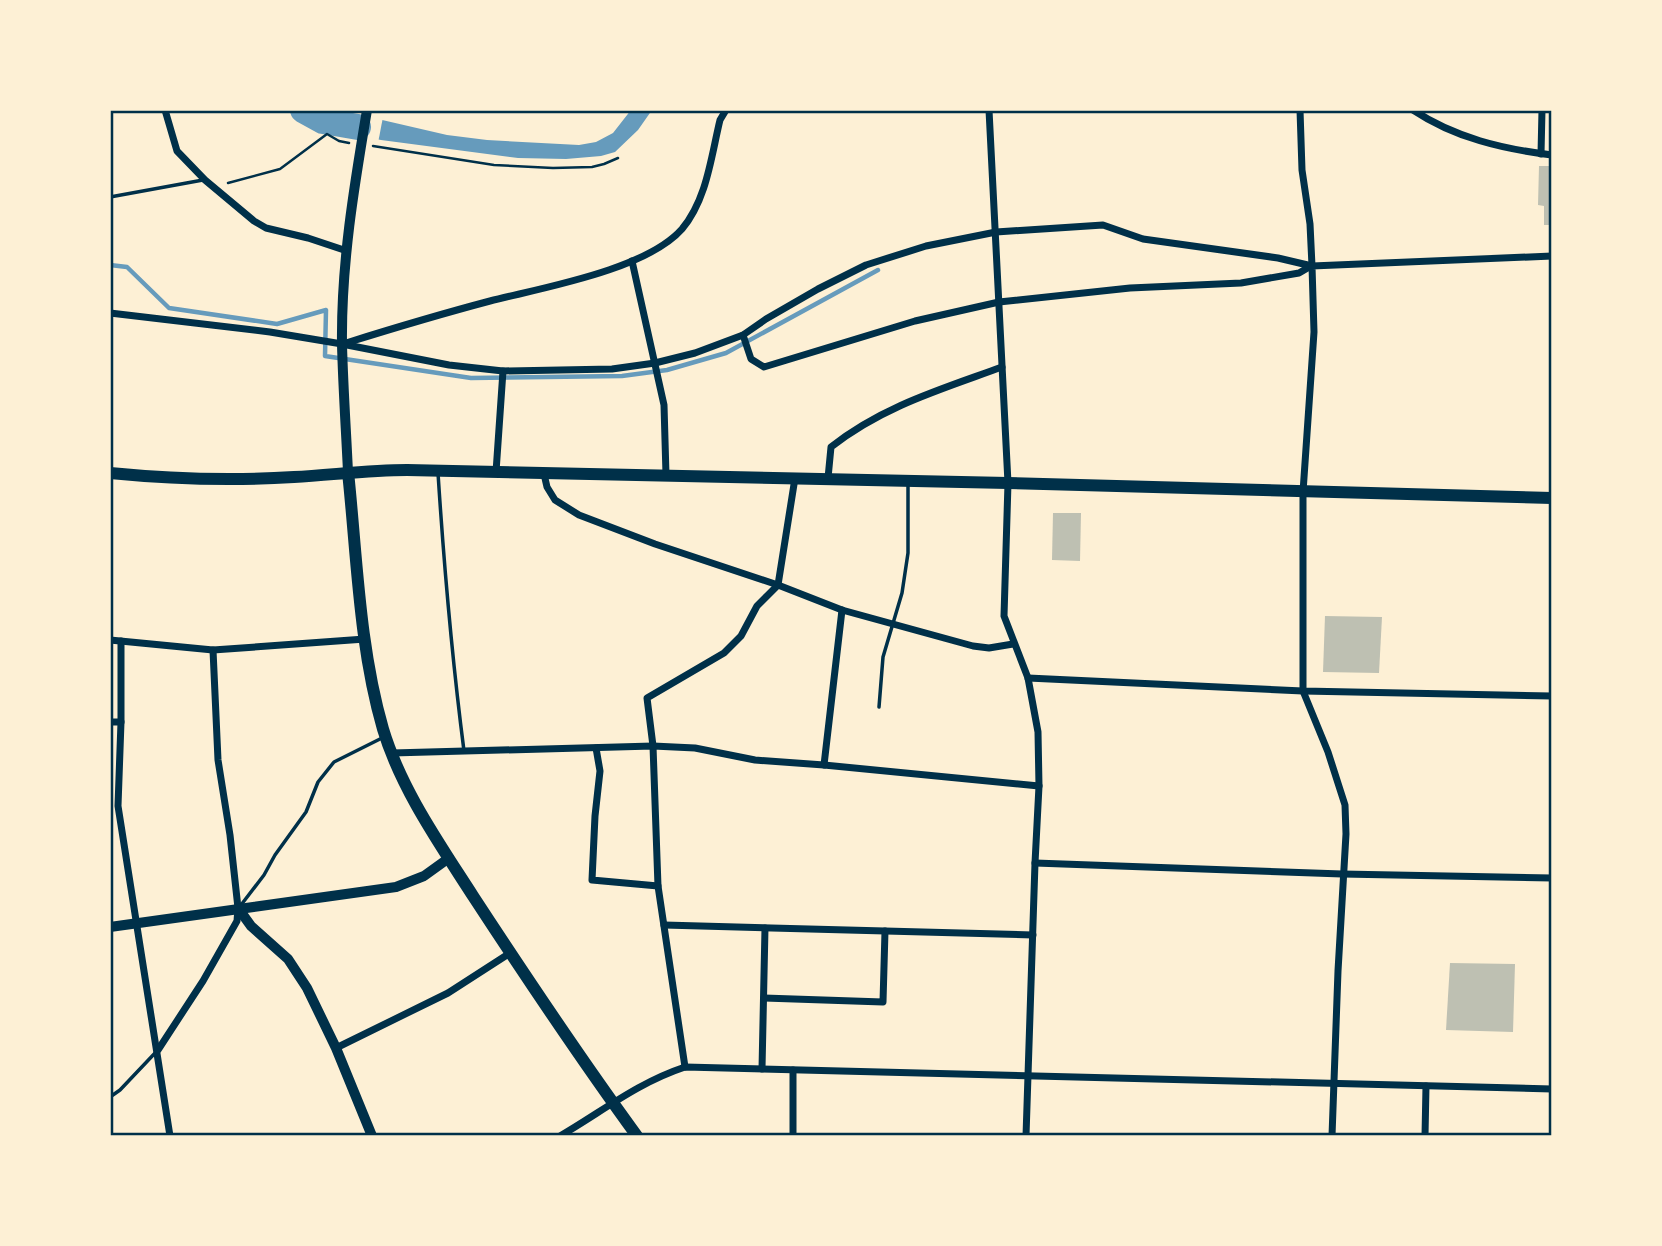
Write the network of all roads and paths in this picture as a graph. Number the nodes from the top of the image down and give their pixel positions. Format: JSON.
{"nodes":[{"id":1,"x":164,"y":110,"type":"edge"},
{"id":2,"x":726,"y":110,"type":"edge"},
{"id":3,"x":989,"y":110,"type":"edge"},
{"id":4,"x":1300,"y":110,"type":"edge"},
{"id":5,"x":1413,"y":110,"type":"edge"},
{"id":6,"x":1542,"y":110,"type":"edge"},
{"id":7,"x":366,"y":112,"type":"edge"},
{"id":8,"x":361,"y":143,"type":"junction"},
{"id":9,"x":1541,"y":154,"type":"junction"},
{"id":10,"x":1552,"y":155,"type":"edge"},
{"id":11,"x":618,"y":158,"type":"dead end"},
{"id":12,"x":205,"y":180,"type":"junction"},
{"id":13,"x":214,"y":187,"type":"junction"},
{"id":14,"x":110,"y":197,"type":"edge"},
{"id":15,"x":996,"y":232,"type":"junction"},
{"id":16,"x":347,"y":251,"type":"junction"},
{"id":17,"x":1552,"y":256,"type":"edge"},
{"id":18,"x":632,"y":261,"type":"junction"},
{"id":19,"x":1312,"y":266,"type":"junction"},
{"id":20,"x":999,"y":302,"type":"junction"},
{"id":21,"x":110,"y":313,"type":"edge"},
{"id":22,"x":743,"y":335,"type":"junction"},
{"id":23,"x":342,"y":344,"type":"junction"},
{"id":24,"x":654,"y":363,"type":"junction"},
{"id":25,"x":1002,"y":367,"type":"junction"},
{"id":26,"x":503,"y":371,"type":"junction"},
{"id":27,"x":438,"y":471,"type":"junction"},
{"id":28,"x":348,"y":472,"type":"junction"},
{"id":29,"x":496,"y":472,"type":"junction"},
{"id":30,"x":110,"y":473,"type":"edge"},
{"id":31,"x":544,"y":474,"type":"junction"},
{"id":32,"x":666,"y":475,"type":"junction"},
{"id":33,"x":795,"y":478,"type":"junction"},
{"id":34,"x":828,"y":478,"type":"junction"},
{"id":35,"x":908,"y":480,"type":"junction"},
{"id":36,"x":1008,"y":483,"type":"junction"},
{"id":37,"x":1303,"y":492,"type":"junction"},
{"id":38,"x":1552,"y":498,"type":"edge"},
{"id":39,"x":778,"y":585,"type":"junction"},
{"id":40,"x":842,"y":610,"type":"junction"},
{"id":41,"x":893,"y":624,"type":"junction"},
{"id":42,"x":365,"y":639,"type":"junction"},
{"id":43,"x":110,"y":640,"type":"edge"},
{"id":44,"x":121,"y":641,"type":"junction"},
{"id":45,"x":1013,"y":644,"type":"junction"},
{"id":46,"x":213,"y":650,"type":"junction"},
{"id":47,"x":1028,"y":678,"type":"junction"},
{"id":48,"x":1303,"y":691,"type":"junction"},
{"id":49,"x":1552,"y":696,"type":"edge"},
{"id":50,"x":879,"y":707,"type":"dead end"},
{"id":51,"x":110,"y":722,"type":"edge"},
{"id":52,"x":121,"y":722,"type":"junction"},
{"id":53,"x":386,"y":736,"type":"junction"},
{"id":54,"x":653,"y":747,"type":"junction"},
{"id":55,"x":596,"y":748,"type":"junction"},
{"id":56,"x":464,"y":751,"type":"junction"},
{"id":57,"x":392,"y":753,"type":"junction"},
{"id":58,"x":824,"y":765,"type":"junction"},
{"id":59,"x":1039,"y":786,"type":"junction"},
{"id":60,"x":449,"y":858,"type":"junction"},
{"id":61,"x":1035,"y":863,"type":"junction"},
{"id":62,"x":1342,"y":874,"type":"junction"},
{"id":63,"x":1552,"y":878,"type":"edge"},
{"id":64,"x":658,"y":886,"type":"junction"},
{"id":65,"x":239,"y":908,"type":"junction"},
{"id":66,"x":138,"y":924,"type":"junction"},
{"id":67,"x":664,"y":925,"type":"junction"},
{"id":68,"x":110,"y":927,"type":"edge"},
{"id":69,"x":765,"y":928,"type":"junction"},
{"id":70,"x":885,"y":931,"type":"junction"},
{"id":71,"x":1033,"y":935,"type":"junction"},
{"id":72,"x":510,"y":953,"type":"junction"},
{"id":73,"x":764,"y":998,"type":"junction"},
{"id":74,"x":336,"y":1048,"type":"junction"},
{"id":75,"x":157,"y":1051,"type":"junction"},
{"id":76,"x":685,"y":1067,"type":"junction"},
{"id":77,"x":762,"y":1069,"type":"junction"},
{"id":78,"x":793,"y":1070,"type":"junction"},
{"id":79,"x":1028,"y":1076,"type":"junction"},
{"id":80,"x":1333,"y":1084,"type":"junction"},
{"id":81,"x":1426,"y":1086,"type":"junction"},
{"id":82,"x":1552,"y":1089,"type":"edge"},
{"id":83,"x":110,"y":1097,"type":"edge"},
{"id":84,"x":612,"y":1102,"type":"junction"},
{"id":85,"x":170,"y":1136,"type":"edge"},
{"id":86,"x":372,"y":1136,"type":"edge"},
{"id":87,"x":560,"y":1136,"type":"edge"},
{"id":88,"x":638,"y":1136,"type":"edge"},
{"id":89,"x":793,"y":1136,"type":"edge"},
{"id":90,"x":1026,"y":1136,"type":"edge"},
{"id":91,"x":1332,"y":1136,"type":"edge"},
{"id":92,"x":1425,"y":1136,"type":"edge"}],
"edges":[{"from":1,"to":12,"type":"street"},
{"from":2,"to":18,"type":"street"},
{"from":3,"to":15,"type":"street"},
{"from":4,"to":19,"type":"street"},
{"from":5,"to":9,"type":"street"},
{"from":6,"to":9,"type":"street"},
{"from":7,"to":8,"type":"street"},
{"from":8,"to":11,"type":"path"},
{"from":8,"to":13,"type":"path"},
{"from":8,"to":16,"type":"street"},
{"from":9,"to":10,"type":"street"},
{"from":12,"to":13,"type":"street"},
{"from":12,"to":14,"type":"lane"},
{"from":13,"to":16,"type":"street"},
{"from":15,"to":19,"type":"street"},
{"from":15,"to":20,"type":"street"},
{"from":15,"to":22,"type":"street"},
{"from":16,"to":23,"type":"street"},
{"from":17,"to":19,"type":"street"},
{"from":18,"to":23,"type":"street"},
{"from":18,"to":24,"type":"street"},
{"from":19,"to":20,"type":"street"},
{"from":19,"to":37,"type":"street"},
{"from":20,"to":22,"type":"street"},
{"from":20,"to":25,"type":"street"},
{"from":21,"to":23,"type":"street"},
{"from":22,"to":24,"type":"street"},
{"from":23,"to":26,"type":"street"},
{"from":23,"to":28,"type":"street"},
{"from":24,"to":26,"type":"street"},
{"from":24,"to":32,"type":"street"},
{"from":25,"to":34,"type":"street"},
{"from":25,"to":36,"type":"street"},
{"from":26,"to":29,"type":"street"},
{"from":27,"to":28,"type":"main road"},
{"from":27,"to":29,"type":"main road"},
{"from":27,"to":56,"type":"lane"},
{"from":28,"to":30,"type":"main road"},
{"from":28,"to":42,"type":"main road"},
{"from":29,"to":31,"type":"main road"},
{"from":31,"to":32,"type":"main road"},
{"from":31,"to":39,"type":"street"},
{"from":32,"to":33,"type":"main road"},
{"from":33,"to":34,"type":"main road"},
{"from":33,"to":39,"type":"street"},
{"from":34,"to":35,"type":"main road"},
{"from":35,"to":36,"type":"main road"},
{"from":35,"to":41,"type":"lane"},
{"from":36,"to":37,"type":"main road"},
{"from":36,"to":45,"type":"street"},
{"from":37,"to":38,"type":"main road"},
{"from":37,"to":48,"type":"street"},
{"from":39,"to":40,"type":"street"},
{"from":39,"to":54,"type":"street"},
{"from":40,"to":41,"type":"street"},
{"from":40,"to":58,"type":"street"},
{"from":41,"to":45,"type":"street"},
{"from":41,"to":50,"type":"lane"},
{"from":42,"to":46,"type":"street"},
{"from":42,"to":53,"type":"main road"},
{"from":43,"to":44,"type":"street"},
{"from":44,"to":46,"type":"street"},
{"from":44,"to":52,"type":"street"},
{"from":45,"to":47,"type":"street"},
{"from":46,"to":65,"type":"street"},
{"from":47,"to":48,"type":"street"},
{"from":47,"to":59,"type":"street"},
{"from":48,"to":49,"type":"street"},
{"from":48,"to":62,"type":"street"},
{"from":51,"to":52,"type":"street"},
{"from":52,"to":66,"type":"street"},
{"from":53,"to":57,"type":"main road"},
{"from":53,"to":65,"type":"lane"},
{"from":54,"to":55,"type":"street"},
{"from":54,"to":58,"type":"street"},
{"from":54,"to":64,"type":"street"},
{"from":55,"to":56,"type":"street"},
{"from":55,"to":64,"type":"street"},
{"from":56,"to":57,"type":"street"},
{"from":57,"to":60,"type":"main road"},
{"from":58,"to":59,"type":"street"},
{"from":59,"to":61,"type":"street"},
{"from":60,"to":65,"type":"street"},
{"from":60,"to":72,"type":"main road"},
{"from":61,"to":62,"type":"street"},
{"from":61,"to":71,"type":"street"},
{"from":62,"to":63,"type":"street"},
{"from":62,"to":80,"type":"street"},
{"from":64,"to":67,"type":"street"},
{"from":65,"to":66,"type":"street"},
{"from":65,"to":74,"type":"street"},
{"from":65,"to":75,"type":"street"},
{"from":66,"to":68,"type":"street"},
{"from":66,"to":75,"type":"street"},
{"from":67,"to":69,"type":"street"},
{"from":67,"to":76,"type":"street"},
{"from":69,"to":70,"type":"street"},
{"from":69,"to":73,"type":"street"},
{"from":70,"to":71,"type":"street"},
{"from":70,"to":73,"type":"street"},
{"from":71,"to":79,"type":"street"},
{"from":72,"to":74,"type":"street"},
{"from":72,"to":84,"type":"main road"},
{"from":73,"to":77,"type":"street"},
{"from":74,"to":86,"type":"street"},
{"from":75,"to":83,"type":"lane"},
{"from":75,"to":85,"type":"street"},
{"from":76,"to":77,"type":"street"},
{"from":76,"to":84,"type":"street"},
{"from":77,"to":78,"type":"street"},
{"from":78,"to":79,"type":"street"},
{"from":78,"to":89,"type":"street"},
{"from":79,"to":80,"type":"street"},
{"from":79,"to":90,"type":"street"},
{"from":80,"to":81,"type":"street"},
{"from":80,"to":91,"type":"street"},
{"from":81,"to":82,"type":"street"},
{"from":81,"to":92,"type":"street"},
{"from":84,"to":87,"type":"street"},
{"from":84,"to":88,"type":"main road"}]}
